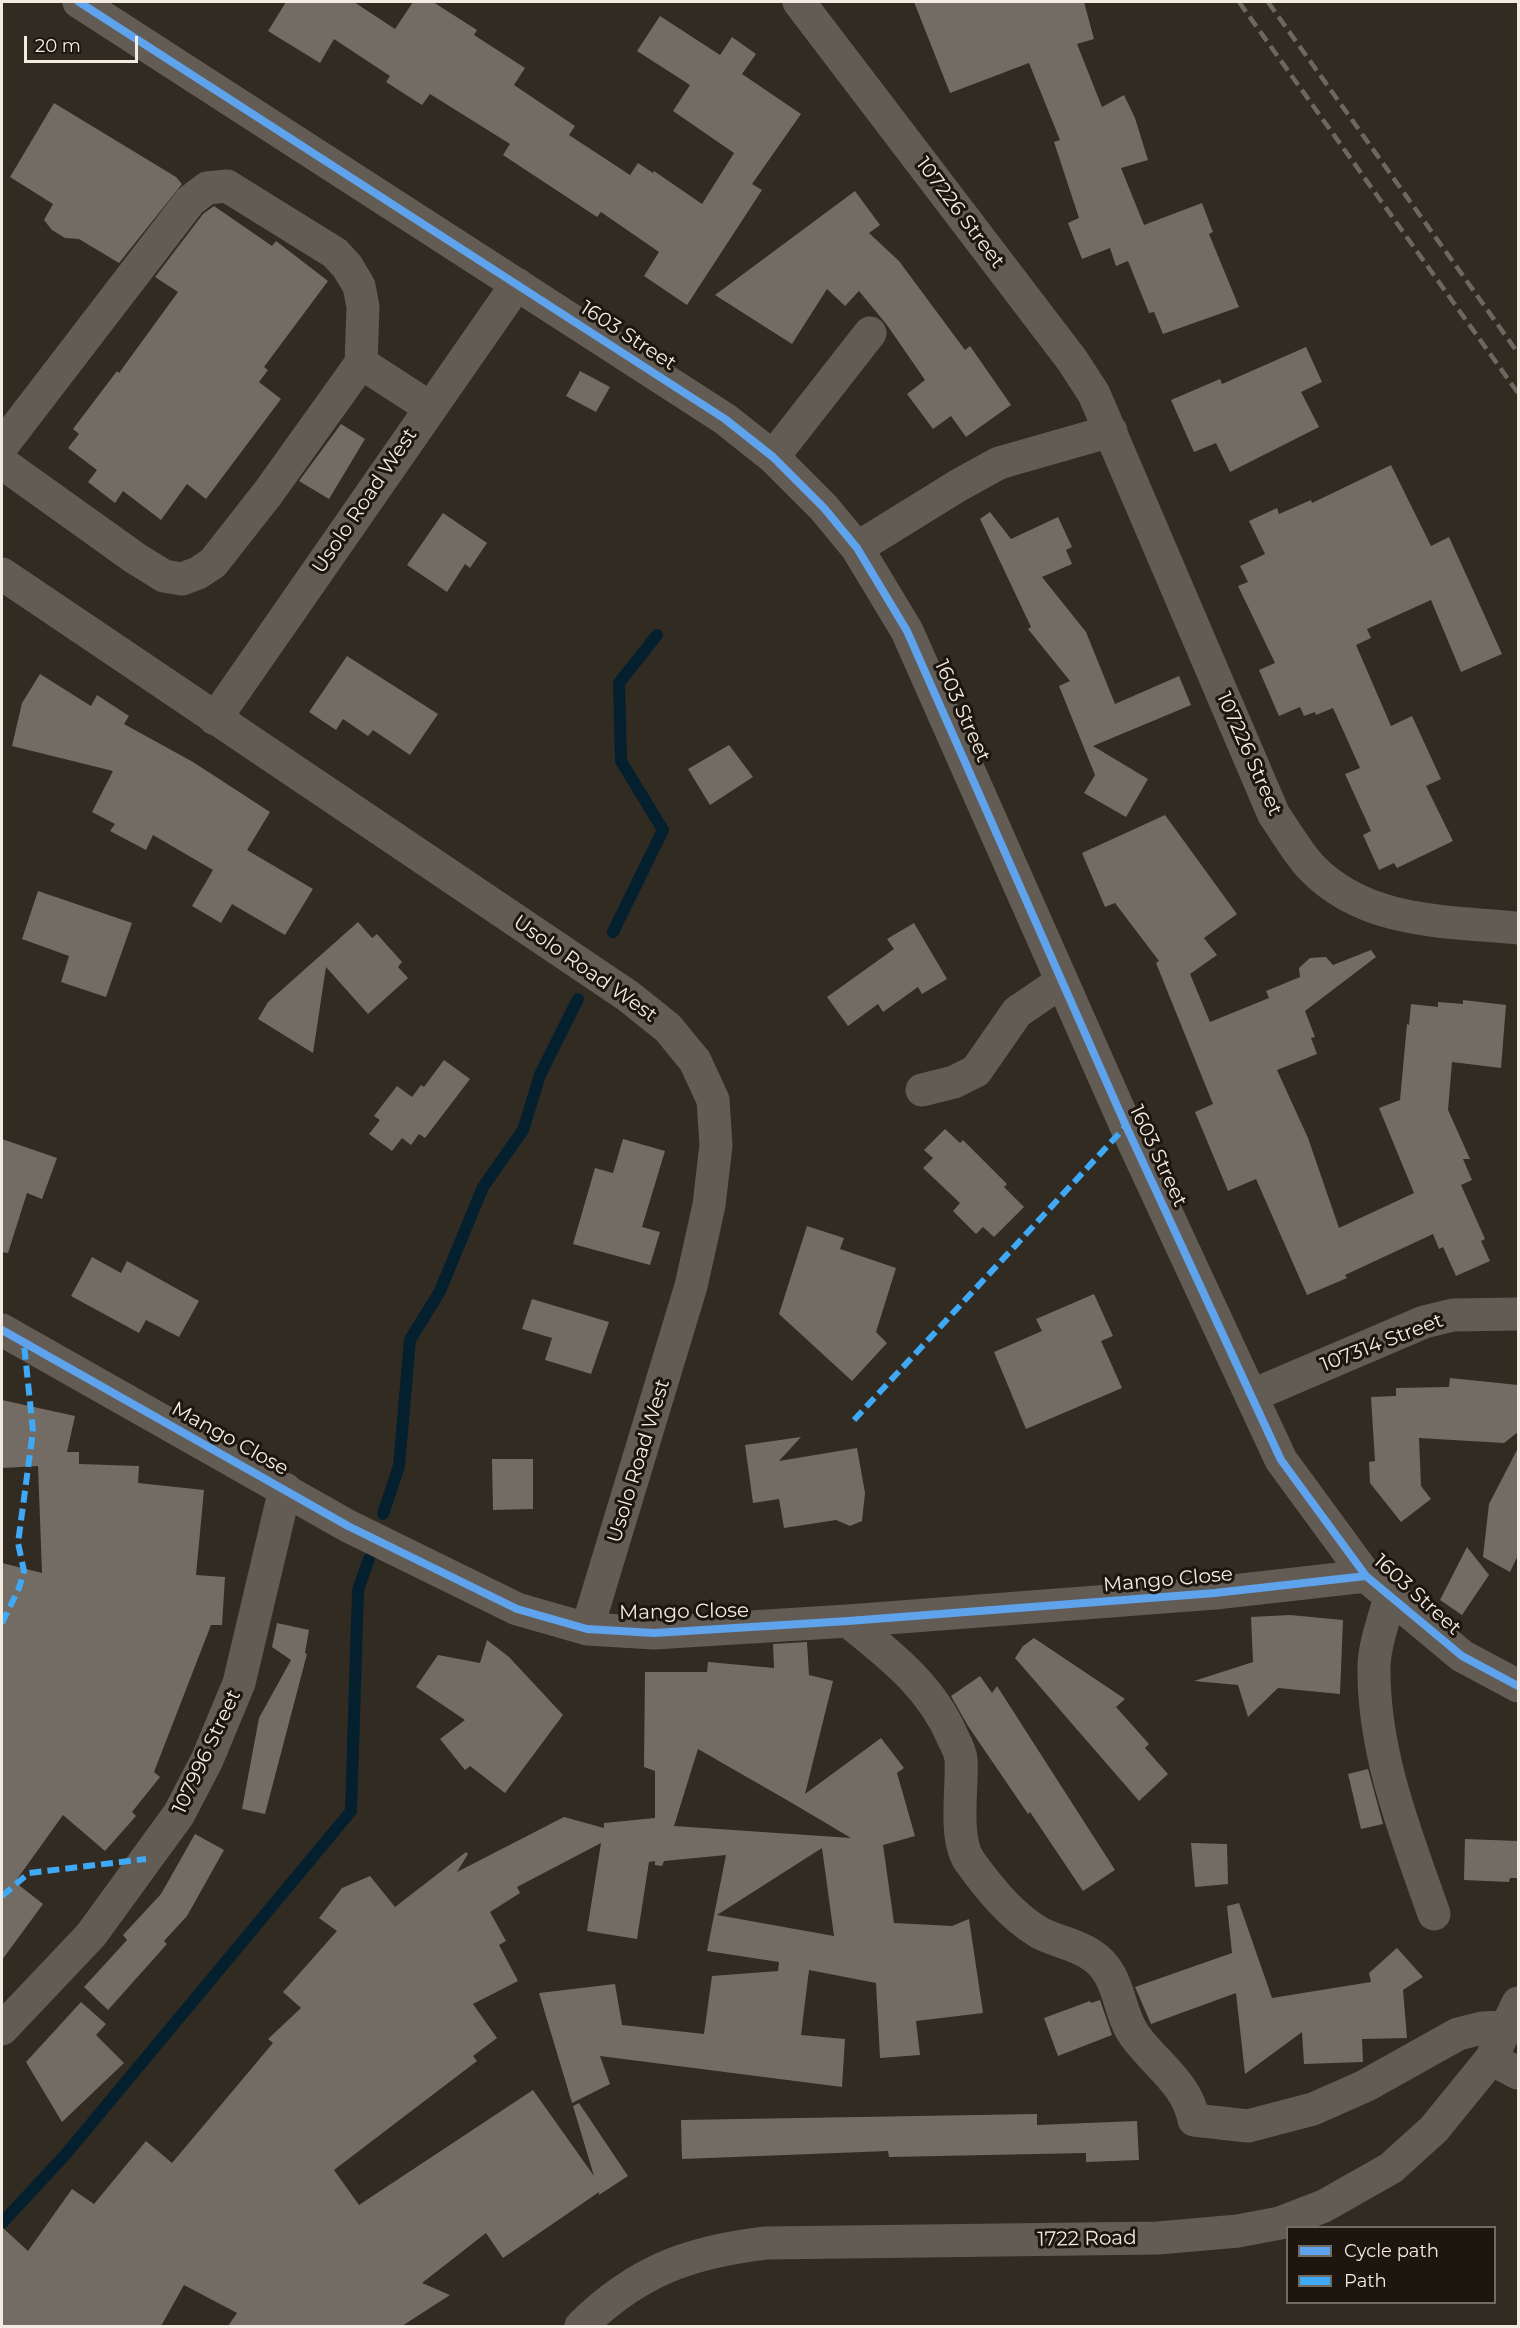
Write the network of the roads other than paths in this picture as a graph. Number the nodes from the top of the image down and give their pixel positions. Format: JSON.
{"nodes":[{"id":1,"x":79,"y":2,"type":"edge"},
{"id":2,"x":799,"y":2,"type":"edge"},
{"id":3,"x":517,"y":284,"type":"junction"},
{"id":4,"x":870,"y":333,"type":"dead end"},
{"id":5,"x":361,"y":363,"type":"junction"},
{"id":6,"x":429,"y":407,"type":"junction"},
{"id":7,"x":1111,"y":431,"type":"junction"},
{"id":8,"x":2,"y":446,"type":"edge"},
{"id":9,"x":773,"y":457,"type":"junction"},
{"id":10,"x":2,"y":463,"type":"edge"},
{"id":11,"x":857,"y":548,"type":"junction"},
{"id":12,"x":2,"y":574,"type":"edge"},
{"id":13,"x":215,"y":719,"type":"junction"},
{"id":14,"x":1518,"y":928,"type":"edge"},
{"id":15,"x":1061,"y":982,"type":"junction"},
{"id":16,"x":922,"y":1089,"type":"dead end"},
{"id":17,"x":1518,"y":1314,"type":"edge"},
{"id":18,"x":2,"y":1330,"type":"edge"},
{"id":19,"x":1251,"y":1396,"type":"junction"},
{"id":20,"x":285,"y":1489,"type":"junction"},
{"id":21,"x":1378,"y":1586,"type":"junction"},
{"id":22,"x":848,"y":1621,"type":"junction"},
{"id":23,"x":587,"y":1629,"type":"junction"},
{"id":24,"x":1518,"y":1686,"type":"edge"},
{"id":25,"x":1434,"y":1914,"type":"dead end"},
{"id":26,"x":1513,"y":2015,"type":"edge"},
{"id":27,"x":2,"y":2029,"type":"edge"},
{"id":28,"x":1504,"y":2066,"type":"edge"},
{"id":29,"x":581,"y":2326,"type":"edge"}],
"edges":[{"from":1,"to":3,"type":"street","name":"1603 Street"},
{"from":2,"to":7,"type":"street","name":"107226 Street"},
{"from":3,"to":6,"type":"street","name":"Usolo Road West"},
{"from":3,"to":9,"type":"street","name":"1603 Street"},
{"from":4,"to":9,"type":"street"},
{"from":5,"to":6,"type":"street"},
{"from":5,"to":8,"type":"street"},
{"from":5,"to":10,"type":"street"},
{"from":6,"to":13,"type":"street","name":"Usolo Road West"},
{"from":7,"to":11,"type":"street"},
{"from":7,"to":14,"type":"street","name":"107226 Street"},
{"from":9,"to":11,"type":"street","name":"1603 Street"},
{"from":11,"to":15,"type":"street","name":"1603 Street"},
{"from":12,"to":13,"type":"street","name":"Usolo Road West"},
{"from":13,"to":23,"type":"street","name":"Usolo Road West"},
{"from":15,"to":16,"type":"street"},
{"from":15,"to":19,"type":"street","name":"1603 Street"},
{"from":17,"to":19,"type":"street","name":"107314 Street"},
{"from":18,"to":20,"type":"street","name":"Mango Close"},
{"from":19,"to":21,"type":"street","name":"1603 Street"},
{"from":20,"to":23,"type":"street","name":"Mango Close"},
{"from":20,"to":27,"type":"street","name":"107996 Street"},
{"from":21,"to":22,"type":"street","name":"Mango Close"},
{"from":21,"to":24,"type":"street","name":"1603 Street"},
{"from":21,"to":25,"type":"street"},
{"from":22,"to":23,"type":"street","name":"Mango Close"},
{"from":22,"to":26,"type":"street"},
{"from":26,"to":28,"type":"street","name":"1722 Road"},
{"from":28,"to":29,"type":"street","name":"1722 Road"}]}
